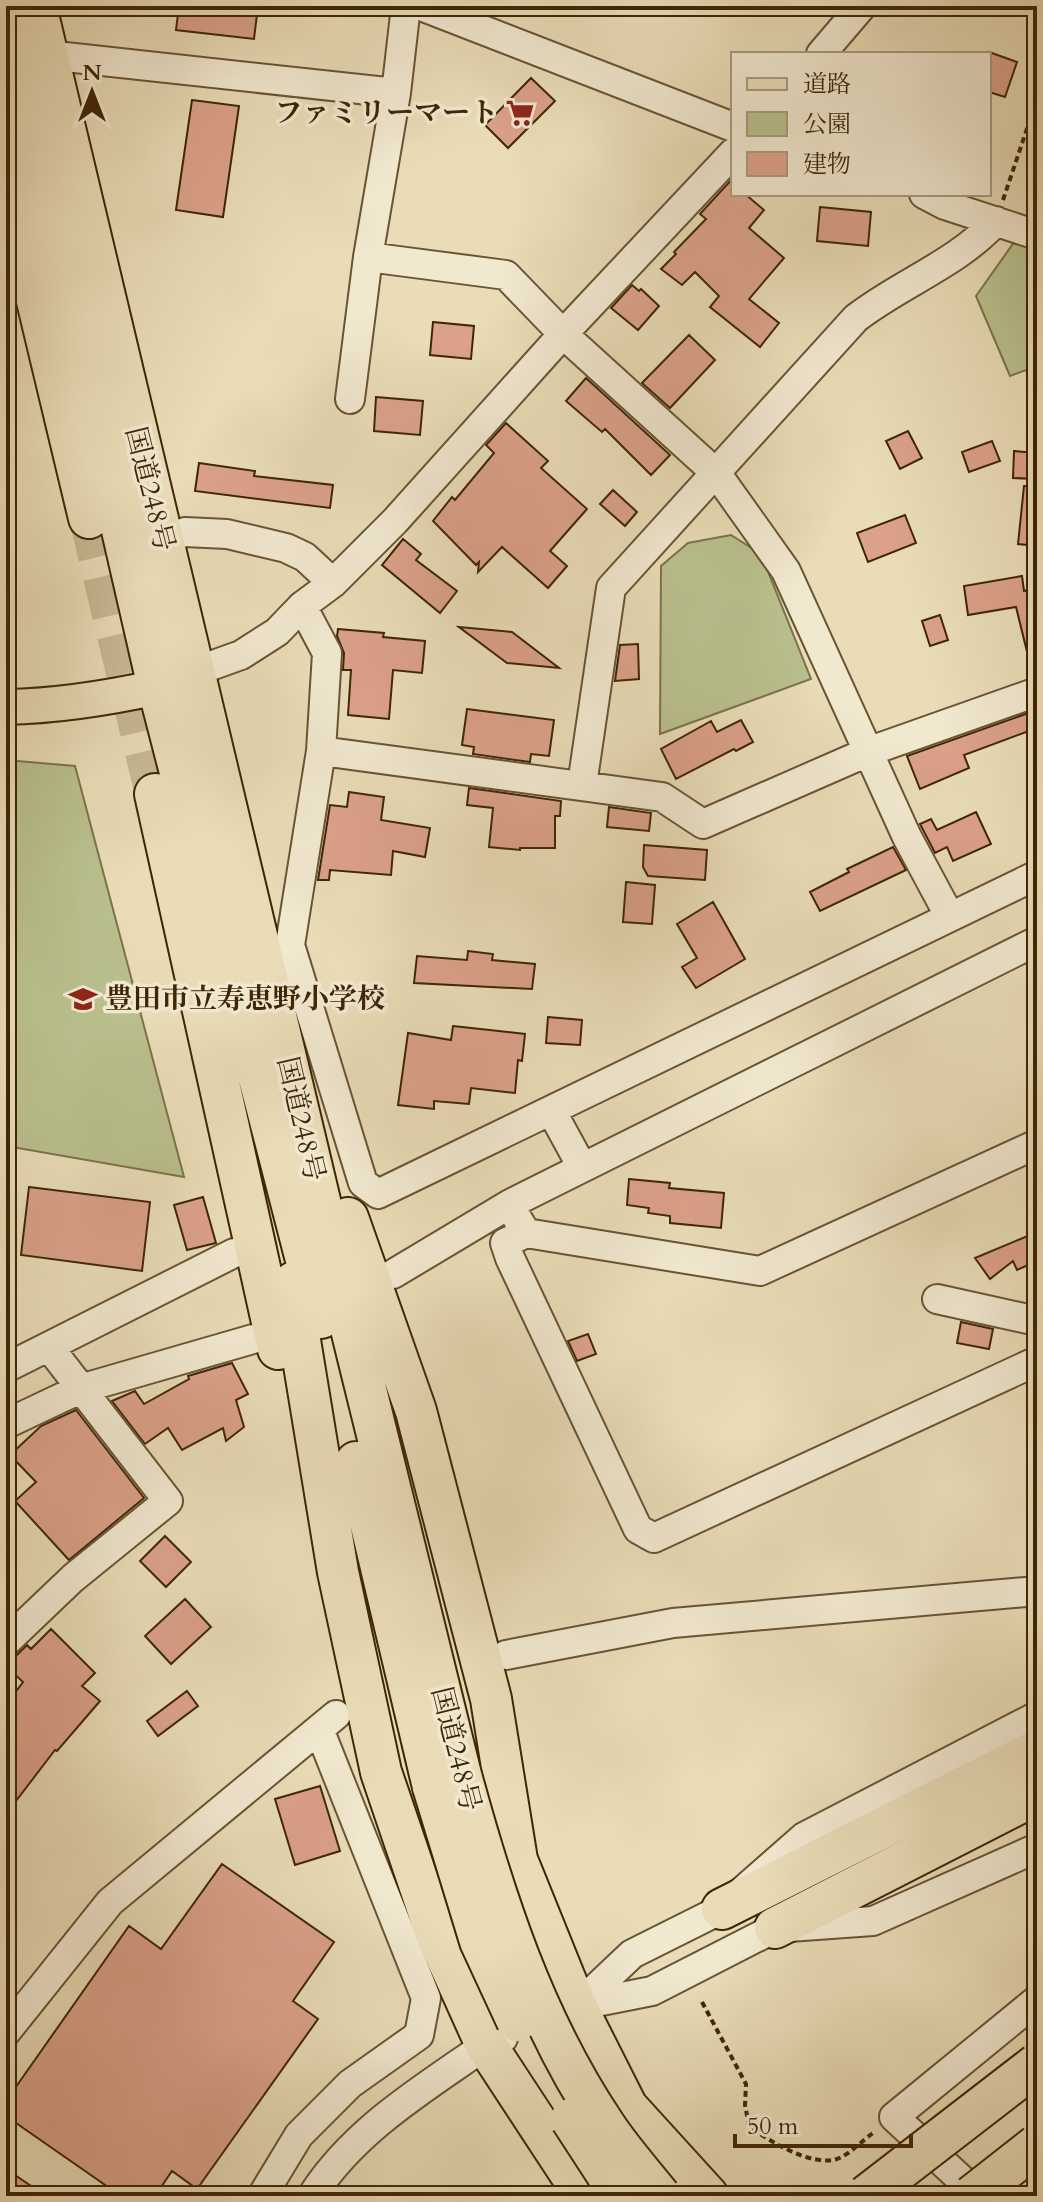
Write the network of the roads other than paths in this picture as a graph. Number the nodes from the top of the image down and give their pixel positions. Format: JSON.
{"nodes":[{"id":1,"x":36,"y":6,"type":"edge"},
{"id":2,"x":406,"y":6,"type":"edge"},
{"id":3,"x":421,"y":6,"type":"edge"},
{"id":4,"x":862,"y":6,"type":"edge"},
{"id":5,"x":6,"y":24,"type":"edge"},
{"id":6,"x":823,"y":52,"type":"edge"},
{"id":7,"x":47,"y":55,"type":"junction"},
{"id":8,"x":396,"y":93,"type":"junction"},
{"id":9,"x":731,"y":126,"type":"edge"},
{"id":10,"x":6,"y":151,"type":"edge"},
{"id":11,"x":731,"y":155,"type":"edge"},
{"id":12,"x":928,"y":196,"type":"edge"},
{"id":13,"x":996,"y":221,"type":"junction"},
{"id":14,"x":1037,"y":235,"type":"edge"},
{"id":15,"x":368,"y":257,"type":"junction"},
{"id":16,"x":563,"y":334,"type":"junction"},
{"id":17,"x":350,"y":399,"type":"dead end"},
{"id":18,"x":717,"y":474,"type":"junction"},
{"id":19,"x":89,"y":518,"type":"tunnel mouth"},
{"id":20,"x":161,"y":541,"type":"junction"},
{"id":21,"x":333,"y":583,"type":"junction"},
{"id":22,"x":302,"y":606,"type":"junction"},
{"id":23,"x":195,"y":670,"type":"junction"},
{"id":24,"x":158,"y":687,"type":"junction"},
{"id":25,"x":1037,"y":692,"type":"edge"},
{"id":26,"x":6,"y":707,"type":"edge"},
{"id":27,"x":321,"y":751,"type":"junction"},
{"id":28,"x":870,"y":751,"type":"junction"},
{"id":29,"x":582,"y":785,"type":"junction"},
{"id":30,"x":155,"y":794,"type":"tunnel mouth"},
{"id":31,"x":1037,"y":875,"type":"edge"},
{"id":32,"x":950,"y":917,"type":"junction"},
{"id":33,"x":1037,"y":941,"type":"edge"},
{"id":34,"x":275,"y":945,"type":"junction"},
{"id":35,"x":552,"y":1112,"type":"junction"},
{"id":36,"x":1037,"y":1144,"type":"edge"},
{"id":37,"x":582,"y":1167,"type":"junction"},
{"id":38,"x":510,"y":1204,"type":"junction"},
{"id":39,"x":526,"y":1233,"type":"junction"},
{"id":40,"x":245,"y":1254,"type":"junction"},
{"id":41,"x":393,"y":1274,"type":"dead end"},
{"id":42,"x":313,"y":1276,"type":"junction"},
{"id":43,"x":937,"y":1299,"type":"dead end"},
{"id":44,"x":1037,"y":1321,"type":"edge"},
{"id":45,"x":253,"y":1339,"type":"dead end"},
{"id":46,"x":49,"y":1347,"type":"junction"},
{"id":47,"x":1037,"y":1361,"type":"edge"},
{"id":48,"x":6,"y":1368,"type":"edge"},
{"id":49,"x":80,"y":1389,"type":"junction"},
{"id":50,"x":6,"y":1424,"type":"edge"},
{"id":51,"x":1037,"y":1591,"type":"edge"},
{"id":52,"x":6,"y":1642,"type":"edge"},
{"id":53,"x":506,"y":1655,"type":"tunnel mouth"},
{"id":54,"x":1037,"y":1716,"type":"edge"},
{"id":55,"x":1037,"y":1750,"type":"edge"},
{"id":56,"x":447,"y":1781,"type":"junction"},
{"id":57,"x":1037,"y":1794,"type":"edge"},
{"id":58,"x":1037,"y":1848,"type":"edge"},
{"id":59,"x":722,"y":1909,"type":"junction"},
{"id":60,"x":775,"y":1928,"type":"junction"},
{"id":61,"x":1037,"y":2000,"type":"edge"},
{"id":62,"x":576,"y":2006,"type":"junction"},
{"id":63,"x":6,"y":2032,"type":"edge"},
{"id":64,"x":486,"y":2045,"type":"junction"},
{"id":65,"x":1037,"y":2064,"type":"edge"},
{"id":66,"x":1037,"y":2145,"type":"edge"},
{"id":67,"x":262,"y":2196,"type":"edge"},
{"id":68,"x":312,"y":2196,"type":"edge"},
{"id":69,"x":585,"y":2196,"type":"edge"},
{"id":70,"x":621,"y":2196,"type":"edge"},
{"id":71,"x":660,"y":2196,"type":"edge"},
{"id":72,"x":708,"y":2196,"type":"edge"},
{"id":73,"x":866,"y":2196,"type":"edge"},
{"id":74,"x":972,"y":2196,"type":"edge"},
{"id":75,"x":979,"y":2196,"type":"edge"}],
"edges":[{"from":1,"to":7,"type":"highway","name":"国道248号"},
{"from":2,"to":8,"type":"street"},
{"from":3,"to":9,"type":"street"},
{"from":4,"to":6,"type":"street"},
{"from":5,"to":24,"type":"highway","name":"国道248号"},
{"from":7,"to":8,"type":"street"},
{"from":7,"to":20,"type":"highway","name":"国道248号"},
{"from":8,"to":15,"type":"street"},
{"from":10,"to":19,"type":"highway"},
{"from":11,"to":16,"type":"street"},
{"from":12,"to":13,"type":"street"},
{"from":13,"to":14,"type":"street"},
{"from":13,"to":18,"type":"street"},
{"from":15,"to":16,"type":"street"},
{"from":15,"to":17,"type":"street"},
{"from":16,"to":18,"type":"street"},
{"from":16,"to":21,"type":"street"},
{"from":18,"to":28,"type":"street"},
{"from":18,"to":29,"type":"street"},
{"from":20,"to":21,"type":"street"},
{"from":20,"to":23,"type":"highway","name":"国道248号"},
{"from":21,"to":22,"type":"street"},
{"from":22,"to":23,"type":"street"},
{"from":22,"to":27,"type":"street"},
{"from":23,"to":24,"type":"street"},
{"from":23,"to":34,"type":"highway","name":"国道248号"},
{"from":24,"to":26,"type":"main road"},
{"from":24,"to":42,"type":"highway","name":"国道248号"},
{"from":25,"to":28,"type":"street"},
{"from":27,"to":29,"type":"street"},
{"from":27,"to":34,"type":"street"},
{"from":28,"to":29,"type":"street"},
{"from":28,"to":32,"type":"street"},
{"from":30,"to":40,"type":"highway"},
{"from":31,"to":32,"type":"street"},
{"from":32,"to":35,"type":"street"},
{"from":33,"to":37,"type":"street"},
{"from":34,"to":35,"type":"street"},
{"from":34,"to":42,"type":"highway","name":"国道248号"},
{"from":35,"to":37,"type":"street"},
{"from":36,"to":39,"type":"street"},
{"from":37,"to":38,"type":"street"},
{"from":38,"to":39,"type":"street"},
{"from":38,"to":41,"type":"street"},
{"from":39,"to":47,"type":"street"},
{"from":40,"to":42,"type":"highway"},
{"from":40,"to":46,"type":"street"},
{"from":42,"to":56,"type":"highway","name":"国道248号"},
{"from":42,"to":62,"type":"highway"},
{"from":42,"to":64,"type":"highway"},
{"from":43,"to":44,"type":"street"},
{"from":45,"to":49,"type":"street"},
{"from":46,"to":48,"type":"street"},
{"from":46,"to":49,"type":"street"},
{"from":49,"to":50,"type":"street"},
{"from":49,"to":52,"type":"street"},
{"from":51,"to":53,"type":"street"},
{"from":54,"to":59,"type":"street"},
{"from":55,"to":59,"type":"highway"},
{"from":56,"to":70,"type":"highway","name":"国道248号","bridge":true},
{"from":56,"to":71,"type":"highway","name":"国道248号","bridge":true},
{"from":57,"to":60,"type":"highway"},
{"from":58,"to":60,"type":"street"},
{"from":59,"to":62,"type":"street"},
{"from":60,"to":62,"type":"street"},
{"from":61,"to":75,"type":"street"},
{"from":62,"to":64,"type":"street"},
{"from":62,"to":72,"type":"highway"},
{"from":63,"to":67,"type":"street"},
{"from":64,"to":68,"type":"street"},
{"from":64,"to":69,"type":"highway"},
{"from":65,"to":73,"type":"highway","bridge":true},
{"from":66,"to":74,"type":"highway","bridge":true}]}
